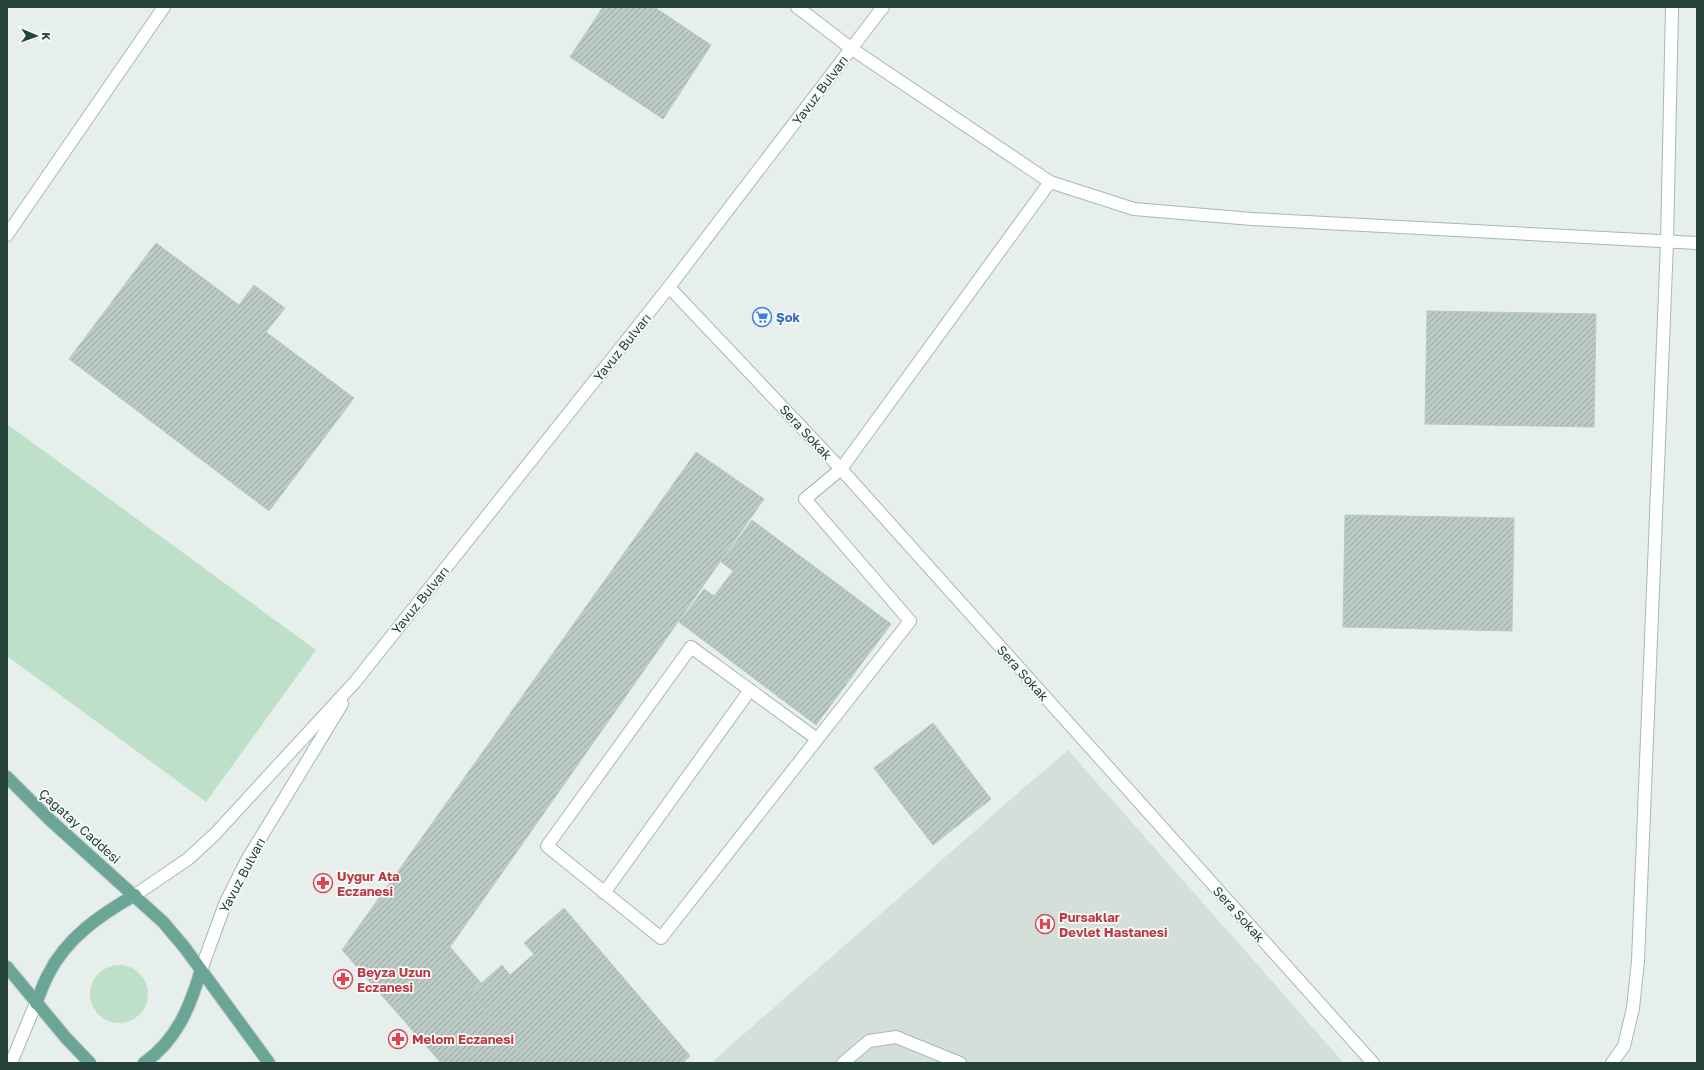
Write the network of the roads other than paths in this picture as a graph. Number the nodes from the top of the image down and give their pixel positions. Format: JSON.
{"nodes":[{"id":1,"x":164,"y":7,"type":"edge"},
{"id":2,"x":797,"y":7,"type":"edge"},
{"id":3,"x":883,"y":7,"type":"edge"},
{"id":4,"x":1672,"y":7,"type":"edge"},
{"id":5,"x":852,"y":49,"type":"junction"},
{"id":6,"x":1050,"y":182,"type":"junction"},
{"id":7,"x":7,"y":235,"type":"edge"},
{"id":8,"x":1668,"y":242,"type":"junction"},
{"id":9,"x":1697,"y":243,"type":"edge"},
{"id":10,"x":669,"y":287,"type":"junction"},
{"id":11,"x":841,"y":469,"type":"junction"},
{"id":12,"x":355,"y":682,"type":"junction"},
{"id":13,"x":750,"y":690,"type":"junction"},
{"id":14,"x":817,"y":739,"type":"junction"},
{"id":15,"x":7,"y":777,"type":"edge"},
{"id":16,"x":604,"y":893,"type":"junction"},
{"id":17,"x":135,"y":895,"type":"junction"},
{"id":18,"x":7,"y":967,"type":"edge"},
{"id":19,"x":201,"y":970,"type":"junction"},
{"id":20,"x":36,"y":1003,"type":"junction"},
{"id":21,"x":11,"y":1063,"type":"edge"},
{"id":22,"x":90,"y":1063,"type":"edge"},
{"id":23,"x":144,"y":1063,"type":"edge"},
{"id":24,"x":269,"y":1063,"type":"edge"},
{"id":25,"x":843,"y":1063,"type":"edge"},
{"id":26,"x":960,"y":1063,"type":"edge"},
{"id":27,"x":1373,"y":1063,"type":"edge"},
{"id":28,"x":1612,"y":1063,"type":"edge"}],
"edges":[{"from":1,"to":7,"type":"street"},
{"from":2,"to":5,"type":"street"},
{"from":3,"to":5,"type":"street","name":"Yavuz Bulvarı"},
{"from":4,"to":8,"type":"street"},
{"from":5,"to":6,"type":"street"},
{"from":5,"to":10,"type":"street","name":"Yavuz Bulvarı"},
{"from":6,"to":8,"type":"street"},
{"from":6,"to":11,"type":"street"},
{"from":8,"to":9,"type":"street"},
{"from":8,"to":28,"type":"street"},
{"from":10,"to":11,"type":"street","name":"Sera Sokak"},
{"from":10,"to":12,"type":"street","name":"Yavuz Bulvarı"},
{"from":11,"to":14,"type":"street"},
{"from":11,"to":27,"type":"street","name":"Sera Sokak"},
{"from":12,"to":17,"type":"street","name":"Yavuz Bulvarı"},
{"from":12,"to":19,"type":"street","name":"Yavuz Bulvarı"},
{"from":13,"to":14,"type":"street"},
{"from":13,"to":16,"type":"street"},
{"from":13,"to":16,"type":"street"},
{"from":14,"to":16,"type":"street"},
{"from":15,"to":17,"type":"main road","name":"Çağatay Caddesi"},
{"from":17,"to":19,"type":"main road","name":"Çağatay Caddesi"},
{"from":17,"to":20,"type":"main road"},
{"from":18,"to":20,"type":"main road"},
{"from":19,"to":23,"type":"main road"},
{"from":19,"to":24,"type":"main road","name":"Çağatay Caddesi"},
{"from":20,"to":21,"type":"street"},
{"from":20,"to":22,"type":"main road"},
{"from":25,"to":26,"type":"street"}]}
